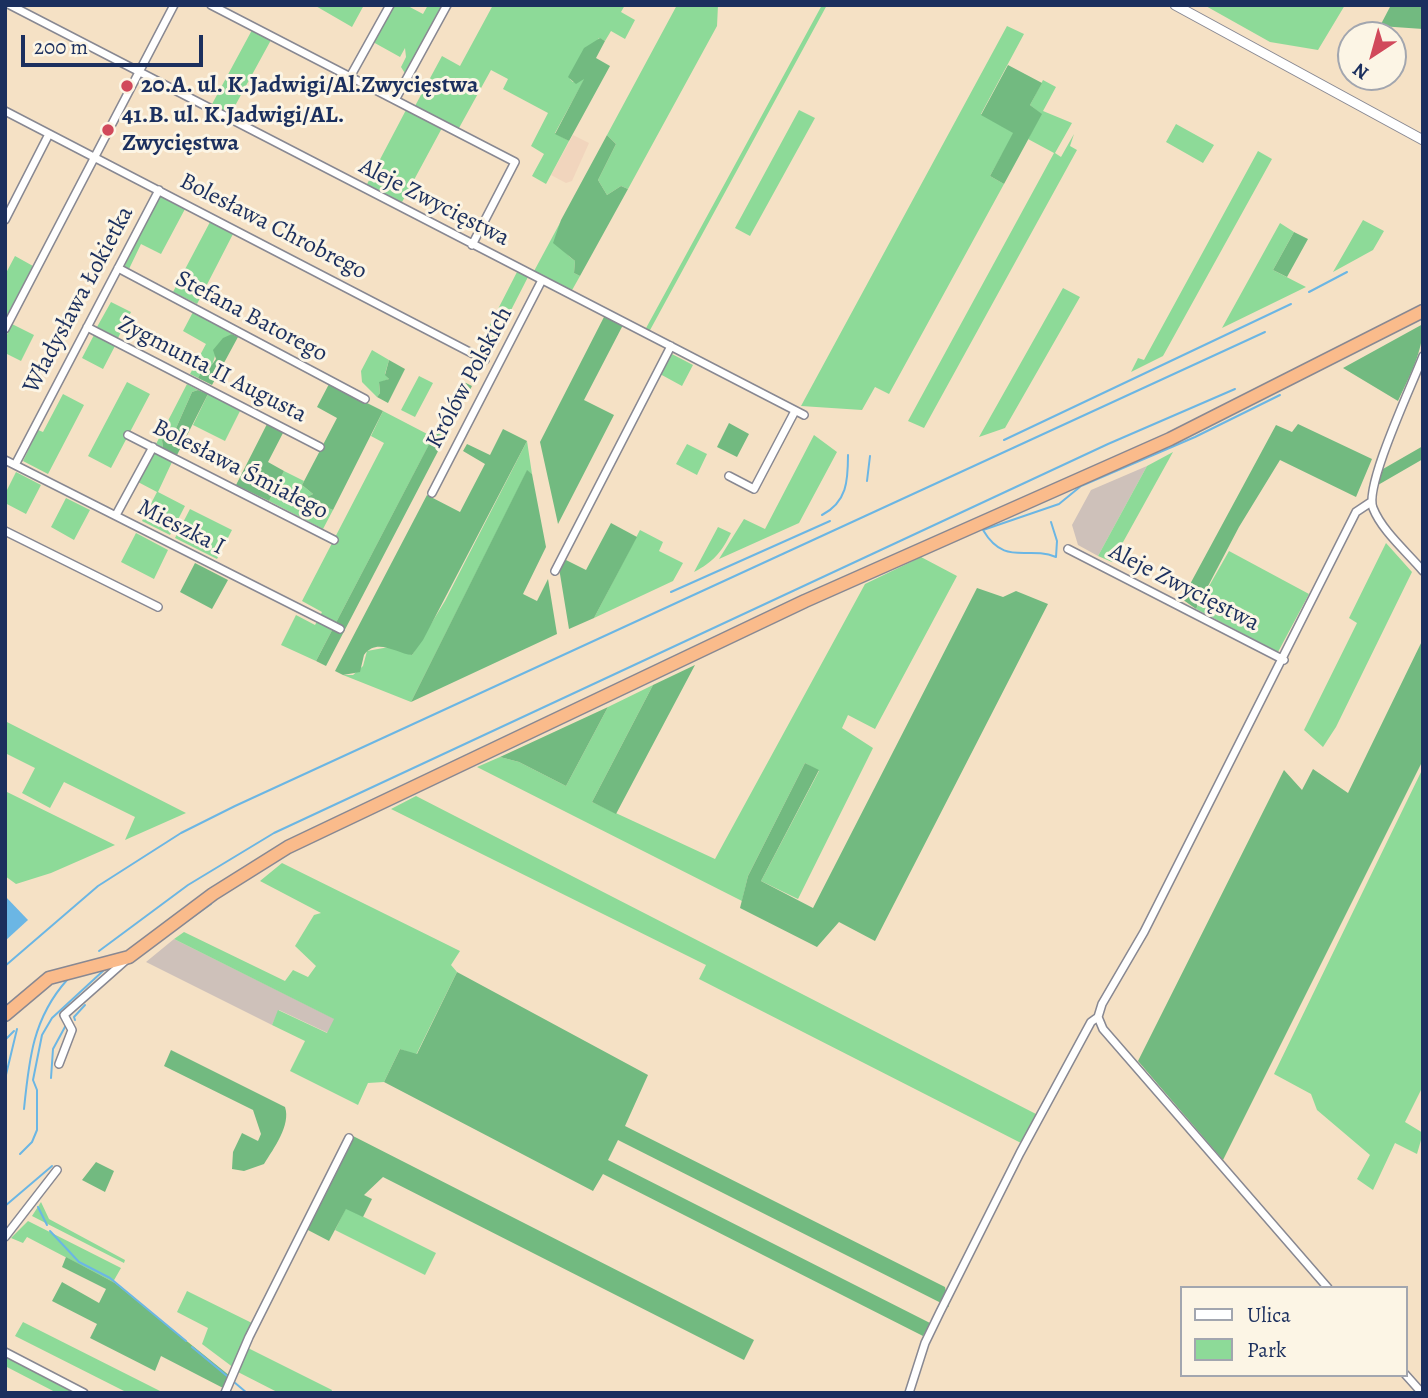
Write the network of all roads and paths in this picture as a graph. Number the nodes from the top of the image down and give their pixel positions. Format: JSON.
{"nodes":[{"id":1,"x":10,"y":5,"type":"edge"},
{"id":2,"x":174,"y":5,"type":"edge"},
{"id":3,"x":211,"y":5,"type":"edge"},
{"id":4,"x":390,"y":5,"type":"edge"},
{"id":5,"x":447,"y":5,"type":"edge"},
{"id":6,"x":1175,"y":5,"type":"edge"},
{"id":7,"x":138,"y":73,"type":"junction"},
{"id":8,"x":350,"y":77,"type":"junction"},
{"id":9,"x":395,"y":100,"type":"junction"},
{"id":10,"x":5,"y":111,"type":"edge"},
{"id":11,"x":49,"y":134,"type":"junction"},
{"id":12,"x":1423,"y":139,"type":"edge"},
{"id":13,"x":95,"y":156,"type":"junction"},
{"id":14,"x":159,"y":190,"type":"junction"},
{"id":15,"x":5,"y":220,"type":"edge"},
{"id":16,"x":471,"y":245,"type":"junction"},
{"id":17,"x":118,"y":268,"type":"junction"},
{"id":18,"x":542,"y":280,"type":"junction"},
{"id":19,"x":1423,"y":311,"type":"edge"},
{"id":20,"x":87,"y":327,"type":"junction"},
{"id":21,"x":5,"y":329,"type":"edge"},
{"id":22,"x":671,"y":346,"type":"junction"},
{"id":23,"x":1423,"y":356,"type":"edge"},
{"id":24,"x":485,"y":359,"type":"dead end"},
{"id":25,"x":365,"y":399,"type":"dead end"},
{"id":26,"x":795,"y":411,"type":"junction"},
{"id":27,"x":804,"y":415,"type":"dead end"},
{"id":28,"x":128,"y":435,"type":"dead end"},
{"id":29,"x":153,"y":447,"type":"junction"},
{"id":30,"x":320,"y":447,"type":"dead end"},
{"id":31,"x":5,"y":460,"type":"edge"},
{"id":32,"x":15,"y":465,"type":"junction"},
{"id":33,"x":729,"y":476,"type":"dead end"},
{"id":34,"x":432,"y":492,"type":"dead end"},
{"id":35,"x":1371,"y":502,"type":"junction"},
{"id":36,"x":116,"y":515,"type":"junction"},
{"id":37,"x":5,"y":531,"type":"edge"},
{"id":38,"x":334,"y":540,"type":"dead end"},
{"id":39,"x":1068,"y":549,"type":"dead end"},
{"id":40,"x":1423,"y":571,"type":"edge"},
{"id":41,"x":555,"y":572,"type":"dead end"},
{"id":42,"x":158,"y":607,"type":"dead end"},
{"id":43,"x":340,"y":629,"type":"dead end"},
{"id":44,"x":1284,"y":660,"type":"junction"},
{"id":45,"x":129,"y":957,"type":"junction"},
{"id":46,"x":5,"y":1015,"type":"edge"},
{"id":47,"x":1098,"y":1017,"type":"junction"},
{"id":48,"x":59,"y":1064,"type":"dead end"},
{"id":49,"x":349,"y":1138,"type":"dead end"},
{"id":50,"x":57,"y":1170,"type":"dead end"},
{"id":51,"x":5,"y":1237,"type":"edge"},
{"id":52,"x":1326,"y":1286,"type":"edge"},
{"id":53,"x":5,"y":1352,"type":"edge"},
{"id":54,"x":1407,"y":1376,"type":"edge"},
{"id":55,"x":84,"y":1393,"type":"edge"},
{"id":56,"x":225,"y":1393,"type":"edge"},
{"id":57,"x":909,"y":1393,"type":"edge"},
{"id":58,"x":1422,"y":1393,"type":"edge"}],
"edges":[{"from":1,"to":7,"type":"street","name":"Aleje Zwycięstwa"},
{"from":2,"to":7,"type":"street"},
{"from":3,"to":8,"type":"street"},
{"from":4,"to":8,"type":"street"},
{"from":5,"to":9,"type":"street"},
{"from":6,"to":12,"type":"street"},
{"from":7,"to":13,"type":"street"},
{"from":7,"to":16,"type":"street","name":"Aleje Zwycięstwa"},
{"from":8,"to":9,"type":"street"},
{"from":9,"to":16,"type":"street"},
{"from":10,"to":11,"type":"street","name":"Bolesława Chrobrego"},
{"from":11,"to":13,"type":"street","name":"Bolesława Chrobrego"},
{"from":11,"to":15,"type":"street"},
{"from":13,"to":14,"type":"street","name":"Bolesława Chrobrego"},
{"from":13,"to":21,"type":"street"},
{"from":14,"to":17,"type":"street","name":"Władysława Łokietka"},
{"from":14,"to":24,"type":"street","name":"Bolesława Chrobrego"},
{"from":16,"to":18,"type":"street","name":"Aleje Zwycięstwa"},
{"from":17,"to":20,"type":"street","name":"Władysława Łokietka"},
{"from":17,"to":25,"type":"street","name":"Stefana Batorego"},
{"from":18,"to":22,"type":"street","name":"Aleje Zwycięstwa"},
{"from":18,"to":34,"type":"street","name":"Królów Polskich"},
{"from":19,"to":45,"type":"highway"},
{"from":20,"to":30,"type":"street","name":"Zygmunta II Augusta"},
{"from":20,"to":32,"type":"street","name":"Władysława Łokietka"},
{"from":22,"to":26,"type":"street","name":"Aleje Zwycięstwa"},
{"from":22,"to":41,"type":"street"},
{"from":23,"to":35,"type":"street"},
{"from":26,"to":27,"type":"street","name":"Aleje Zwycięstwa"},
{"from":26,"to":33,"type":"street"},
{"from":28,"to":29,"type":"street","name":"Bolesława Śmiałego"},
{"from":29,"to":36,"type":"street"},
{"from":29,"to":38,"type":"street","name":"Bolesława Śmiałego"},
{"from":31,"to":32,"type":"street","name":"Mieszka I"},
{"from":32,"to":36,"type":"street","name":"Mieszka I"},
{"from":35,"to":40,"type":"street"},
{"from":35,"to":44,"type":"street"},
{"from":36,"to":43,"type":"street","name":"Mieszka I"},
{"from":37,"to":42,"type":"street"},
{"from":39,"to":44,"type":"street","name":"Aleje Zwycięstwa"},
{"from":44,"to":47,"type":"street"},
{"from":45,"to":46,"type":"highway"},
{"from":45,"to":48,"type":"street"},
{"from":47,"to":52,"type":"street"},
{"from":47,"to":57,"type":"street"},
{"from":49,"to":56,"type":"street"},
{"from":50,"to":51,"type":"street"},
{"from":53,"to":55,"type":"street"},
{"from":54,"to":58,"type":"street"}]}
